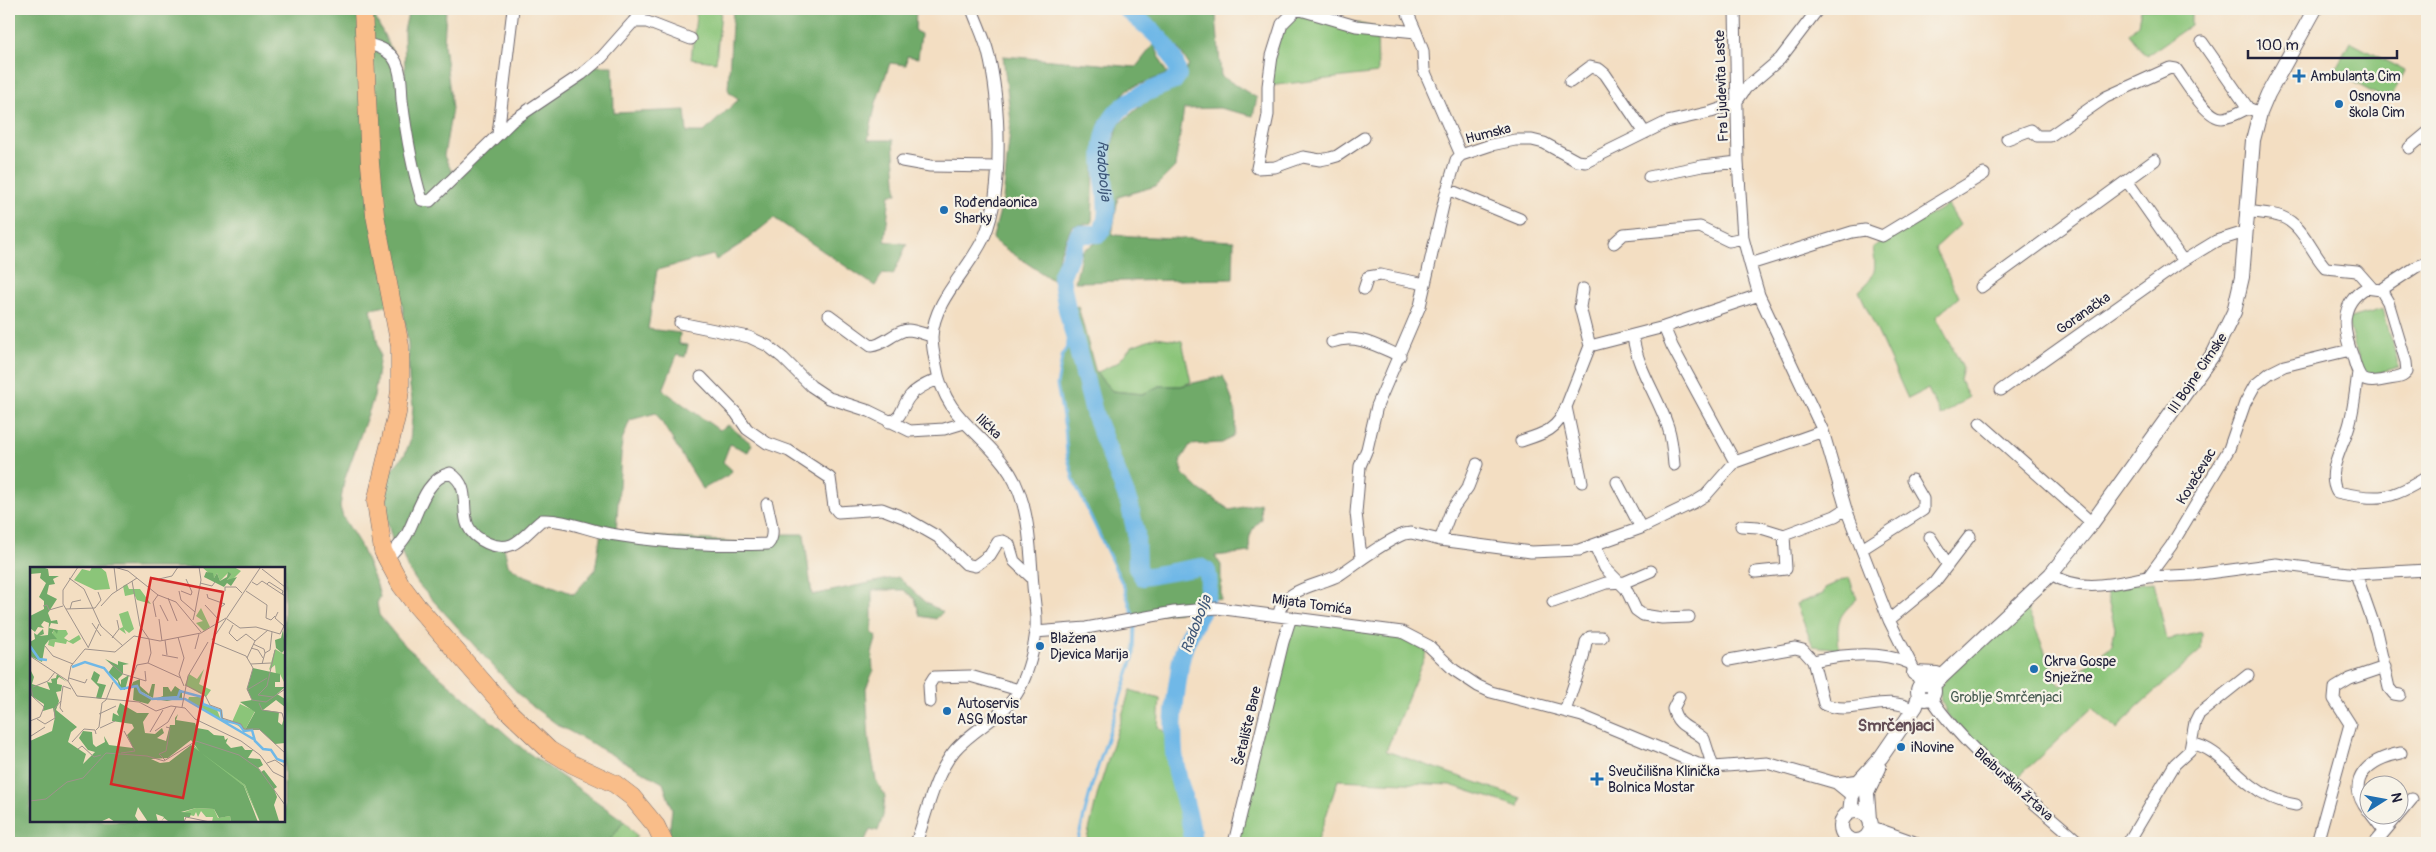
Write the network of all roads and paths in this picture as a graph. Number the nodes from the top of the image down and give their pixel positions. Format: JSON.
{"nodes":[{"id":1,"x":363,"y":9,"type":"edge"},
{"id":2,"x":513,"y":9,"type":"edge"},
{"id":3,"x":645,"y":9,"type":"edge"},
{"id":4,"x":972,"y":9,"type":"edge"},
{"id":5,"x":1297,"y":9,"type":"edge"},
{"id":6,"x":1406,"y":9,"type":"edge"},
{"id":7,"x":1735,"y":9,"type":"edge"},
{"id":8,"x":1818,"y":9,"type":"edge"},
{"id":9,"x":2315,"y":9,"type":"edge"},
{"id":10,"x":633,"y":22,"type":"junction"},
{"id":11,"x":1416,"y":32,"type":"junction"},
{"id":12,"x":691,"y":39,"type":"dead end"},
{"id":13,"x":2202,"y":42,"type":"dead end"},
{"id":14,"x":364,"y":43,"type":"junction"},
{"id":15,"x":1570,"y":82,"type":"dead end"},
{"id":16,"x":1735,"y":104,"type":"junction"},
{"id":17,"x":2254,"y":111,"type":"junction"},
{"id":18,"x":1645,"y":133,"type":"junction"},
{"id":19,"x":2427,"y":133,"type":"edge"},
{"id":20,"x":498,"y":134,"type":"junction"},
{"id":21,"x":1364,"y":138,"type":"dead end"},
{"id":22,"x":2007,"y":139,"type":"dead end"},
{"id":23,"x":2410,"y":148,"type":"dead end"},
{"id":24,"x":1461,"y":156,"type":"junction"},
{"id":25,"x":2154,"y":160,"type":"dead end"},
{"id":26,"x":902,"y":161,"type":"dead end"},
{"id":27,"x":1738,"y":162,"type":"junction"},
{"id":28,"x":997,"y":167,"type":"junction"},
{"id":29,"x":1984,"y":174,"type":"dead end"},
{"id":30,"x":1649,"y":177,"type":"dead end"},
{"id":31,"x":2127,"y":181,"type":"junction"},
{"id":32,"x":1447,"y":189,"type":"junction"},
{"id":33,"x":2246,"y":211,"type":"junction"},
{"id":34,"x":1520,"y":219,"type":"dead end"},
{"id":35,"x":2245,"y":232,"type":"junction"},
{"id":36,"x":1743,"y":238,"type":"junction"},
{"id":37,"x":1614,"y":243,"type":"dead end"},
{"id":38,"x":2183,"y":261,"type":"junction"},
{"id":39,"x":2427,"y":263,"type":"edge"},
{"id":40,"x":1750,"y":264,"type":"junction"},
{"id":41,"x":1425,"y":284,"type":"junction"},
{"id":42,"x":1981,"y":287,"type":"dead end"},
{"id":43,"x":1364,"y":289,"type":"dead end"},
{"id":44,"x":1583,"y":289,"type":"dead end"},
{"id":45,"x":2376,"y":289,"type":"junction"},
{"id":46,"x":1759,"y":295,"type":"junction"},
{"id":47,"x":829,"y":315,"type":"dead end"},
{"id":48,"x":680,"y":323,"type":"dead end"},
{"id":49,"x":1664,"y":327,"type":"junction"},
{"id":50,"x":932,"y":336,"type":"junction"},
{"id":51,"x":1633,"y":336,"type":"junction"},
{"id":52,"x":1332,"y":342,"type":"dead end"},
{"id":53,"x":1590,"y":346,"type":"junction"},
{"id":54,"x":2350,"y":350,"type":"junction"},
{"id":55,"x":1400,"y":356,"type":"junction"},
{"id":56,"x":2358,"y":372,"type":"junction"},
{"id":57,"x":701,"y":377,"type":"dead end"},
{"id":58,"x":938,"y":379,"type":"junction"},
{"id":59,"x":2001,"y":390,"type":"dead end"},
{"id":60,"x":1566,"y":407,"type":"junction"},
{"id":61,"x":889,"y":422,"type":"junction"},
{"id":62,"x":964,"y":422,"type":"junction"},
{"id":63,"x":1980,"y":423,"type":"dead end"},
{"id":64,"x":1823,"y":431,"type":"junction"},
{"id":65,"x":1521,"y":441,"type":"dead end"},
{"id":66,"x":1735,"y":462,"type":"junction"},
{"id":67,"x":1477,"y":464,"type":"dead end"},
{"id":68,"x":1674,"y":465,"type":"dead end"},
{"id":69,"x":2427,"y":477,"type":"edge"},
{"id":70,"x":1912,"y":480,"type":"dead end"},
{"id":71,"x":1582,"y":482,"type":"dead end"},
{"id":72,"x":1617,"y":482,"type":"dead end"},
{"id":73,"x":767,"y":504,"type":"dead end"},
{"id":74,"x":1846,"y":509,"type":"junction"},
{"id":75,"x":2092,"y":523,"type":"junction"},
{"id":76,"x":1741,"y":526,"type":"dead end"},
{"id":77,"x":1641,"y":528,"type":"junction"},
{"id":78,"x":1784,"y":535,"type":"junction"},
{"id":79,"x":1970,"y":536,"type":"dead end"},
{"id":80,"x":1930,"y":537,"type":"dead end"},
{"id":81,"x":1440,"y":540,"type":"junction"},
{"id":82,"x":1595,"y":546,"type":"junction"},
{"id":83,"x":1862,"y":549,"type":"junction"},
{"id":84,"x":1362,"y":558,"type":"junction"},
{"id":85,"x":386,"y":560,"type":"junction"},
{"id":86,"x":1948,"y":566,"type":"junction"},
{"id":87,"x":2427,"y":570,"type":"edge"},
{"id":88,"x":1651,"y":571,"type":"dead end"},
{"id":89,"x":1756,"y":572,"type":"dead end"},
{"id":90,"x":2051,"y":574,"type":"junction"},
{"id":91,"x":2356,"y":574,"type":"junction"},
{"id":92,"x":2148,"y":577,"type":"junction"},
{"id":93,"x":1032,"y":578,"type":"junction"},
{"id":94,"x":1618,"y":582,"type":"junction"},
{"id":95,"x":1553,"y":602,"type":"dead end"},
{"id":96,"x":1279,"y":615,"type":"junction"},
{"id":97,"x":1291,"y":617,"type":"junction"},
{"id":98,"x":1689,"y":617,"type":"dead end"},
{"id":99,"x":1889,"y":620,"type":"junction"},
{"id":100,"x":1035,"y":632,"type":"junction"},
{"id":101,"x":1602,"y":637,"type":"dead end"},
{"id":102,"x":1729,"y":660,"type":"dead end"},
{"id":103,"x":1813,"y":662,"type":"junction"},
{"id":104,"x":2385,"y":666,"type":"junction"},
{"id":105,"x":1943,"y":674,"type":"junction"},
{"id":106,"x":2248,"y":674,"type":"dead end"},
{"id":107,"x":1917,"y":679,"type":"junction"},
{"id":108,"x":1019,"y":690,"type":"junction"},
{"id":109,"x":2400,"y":695,"type":"dead end"},
{"id":110,"x":1679,"y":697,"type":"dead end"},
{"id":111,"x":930,"y":702,"type":"dead end"},
{"id":112,"x":1914,"y":710,"type":"junction"},
{"id":113,"x":1565,"y":711,"type":"junction"},
{"id":114,"x":2192,"y":744,"type":"junction"},
{"id":115,"x":2402,"y":753,"type":"dead end"},
{"id":116,"x":1713,"y":767,"type":"junction"},
{"id":117,"x":2361,"y":774,"type":"edge"},
{"id":118,"x":1860,"y":780,"type":"junction"},
{"id":119,"x":1836,"y":783,"type":"junction"},
{"id":120,"x":1852,"y":796,"type":"junction"},
{"id":121,"x":2412,"y":800,"type":"dead end"},
{"id":122,"x":2296,"y":805,"type":"dead end"},
{"id":123,"x":1850,"y":812,"type":"junction"},
{"id":124,"x":2379,"y":824,"type":"edge"},
{"id":125,"x":2384,"y":831,"type":"junction"},
{"id":126,"x":1854,"y":835,"type":"edge"},
{"id":127,"x":664,"y":843,"type":"edge"},
{"id":128,"x":916,"y":843,"type":"edge"},
{"id":129,"x":1234,"y":843,"type":"edge"},
{"id":130,"x":1882,"y":843,"type":"edge"},
{"id":131,"x":1913,"y":843,"type":"edge"},
{"id":132,"x":2080,"y":843,"type":"edge"},
{"id":133,"x":2128,"y":843,"type":"edge"},
{"id":134,"x":2317,"y":843,"type":"edge"},
{"id":135,"x":2375,"y":843,"type":"edge"}],
"edges":[{"from":1,"to":14,"type":"main road"},
{"from":2,"to":20,"type":"street"},
{"from":3,"to":10,"type":"street"},
{"from":4,"to":28,"type":"street","name":"Ilićka"},
{"from":5,"to":11,"type":"street"},
{"from":5,"to":21,"type":"street"},
{"from":6,"to":11,"type":"street"},
{"from":7,"to":16,"type":"street","name":"Fra Ljudevita Laste"},
{"from":8,"to":16,"type":"street"},
{"from":9,"to":17,"type":"street","name":"III Bojne Cimske"},
{"from":10,"to":12,"type":"street"},
{"from":10,"to":20,"type":"street"},
{"from":11,"to":24,"type":"street"},
{"from":13,"to":17,"type":"street"},
{"from":14,"to":20,"type":"street"},
{"from":14,"to":85,"type":"main road"},
{"from":15,"to":18,"type":"street"},
{"from":16,"to":18,"type":"street","name":"Humska"},
{"from":16,"to":27,"type":"street","name":"Fra Ljudevita Laste"},
{"from":17,"to":22,"type":"street"},
{"from":17,"to":33,"type":"street","name":"III Bojne Cimske"},
{"from":18,"to":24,"type":"street","name":"Humska"},
{"from":19,"to":23,"type":"street"},
{"from":24,"to":32,"type":"street","name":"Humska"},
{"from":25,"to":31,"type":"street"},
{"from":26,"to":28,"type":"street"},
{"from":27,"to":30,"type":"street"},
{"from":27,"to":36,"type":"street","name":"Fra Ljudevita Laste"},
{"from":28,"to":50,"type":"street","name":"Ilićka"},
{"from":29,"to":40,"type":"street"},
{"from":31,"to":38,"type":"street"},
{"from":31,"to":42,"type":"street"},
{"from":32,"to":34,"type":"street"},
{"from":32,"to":41,"type":"street","name":"Humska"},
{"from":33,"to":35,"type":"street","name":"III Bojne Cimske"},
{"from":33,"to":45,"type":"street"},
{"from":35,"to":38,"type":"street","name":"Goranačka"},
{"from":35,"to":75,"type":"street","name":"III Bojne Cimske"},
{"from":36,"to":37,"type":"street"},
{"from":36,"to":40,"type":"street","name":"Fra Ljudevita Laste"},
{"from":38,"to":59,"type":"street","name":"Goranačka"},
{"from":39,"to":45,"type":"street"},
{"from":40,"to":46,"type":"street","name":"Fra Ljudevita Laste"},
{"from":41,"to":43,"type":"street"},
{"from":41,"to":55,"type":"street","name":"Humska"},
{"from":44,"to":53,"type":"street"},
{"from":45,"to":54,"type":"street"},
{"from":45,"to":56,"type":"street"},
{"from":46,"to":49,"type":"street"},
{"from":46,"to":64,"type":"street","name":"Fra Ljudevita Laste"},
{"from":47,"to":50,"type":"street"},
{"from":48,"to":61,"type":"street"},
{"from":49,"to":51,"type":"street"},
{"from":49,"to":66,"type":"street"},
{"from":50,"to":58,"type":"street","name":"Ilićka"},
{"from":51,"to":53,"type":"street"},
{"from":51,"to":68,"type":"street"},
{"from":52,"to":55,"type":"street"},
{"from":53,"to":60,"type":"street"},
{"from":54,"to":56,"type":"street"},
{"from":54,"to":92,"type":"street","name":"Kovačevac"},
{"from":55,"to":84,"type":"street","name":"Humska"},
{"from":56,"to":69,"type":"street"},
{"from":57,"to":93,"type":"street"},
{"from":58,"to":61,"type":"street"},
{"from":58,"to":62,"type":"street","name":"Ilićka"},
{"from":60,"to":65,"type":"street"},
{"from":60,"to":71,"type":"street"},
{"from":61,"to":62,"type":"street"},
{"from":62,"to":93,"type":"street","name":"Ilićka"},
{"from":63,"to":75,"type":"street"},
{"from":64,"to":66,"type":"street"},
{"from":64,"to":74,"type":"street","name":"Fra Ljudevita Laste"},
{"from":66,"to":77,"type":"street"},
{"from":67,"to":81,"type":"street"},
{"from":70,"to":83,"type":"street"},
{"from":72,"to":77,"type":"street"},
{"from":73,"to":85,"type":"street"},
{"from":74,"to":78,"type":"street"},
{"from":74,"to":83,"type":"street","name":"Fra Ljudevita Laste"},
{"from":75,"to":90,"type":"street","name":"III Bojne Cimske"},
{"from":76,"to":78,"type":"street"},
{"from":77,"to":82,"type":"street"},
{"from":78,"to":89,"type":"street"},
{"from":79,"to":86,"type":"street"},
{"from":80,"to":86,"type":"street"},
{"from":81,"to":82,"type":"street"},
{"from":81,"to":84,"type":"street"},
{"from":82,"to":94,"type":"street"},
{"from":83,"to":99,"type":"street","name":"Fra Ljudevita Laste"},
{"from":84,"to":96,"type":"street"},
{"from":85,"to":127,"type":"main road"},
{"from":86,"to":99,"type":"street"},
{"from":87,"to":91,"type":"street"},
{"from":88,"to":94,"type":"street"},
{"from":90,"to":92,"type":"street"},
{"from":90,"to":105,"type":"street","name":"III Bojne Cimske"},
{"from":91,"to":92,"type":"street"},
{"from":91,"to":104,"type":"street"},
{"from":93,"to":100,"type":"street","name":"Ilićka"},
{"from":94,"to":95,"type":"street"},
{"from":94,"to":98,"type":"street"},
{"from":96,"to":97,"type":"street","name":"Mijata Tomića"},
{"from":96,"to":100,"type":"street","name":"Mijata Tomića"},
{"from":97,"to":113,"type":"street","name":"Mijata Tomića"},
{"from":97,"to":129,"type":"street","name":"Šetalište Bare"},
{"from":99,"to":107,"type":"street","name":"Fra Ljudevita Laste"},
{"from":100,"to":108,"type":"street","name":"Ilićka"},
{"from":101,"to":113,"type":"street"},
{"from":102,"to":103,"type":"street"},
{"from":103,"to":107,"type":"street"},
{"from":103,"to":112,"type":"street"},
{"from":104,"to":109,"type":"street"},
{"from":104,"to":134,"type":"street"},
{"from":105,"to":107,"type":"street","name":"III Bojne Cimske"},
{"from":105,"to":107,"type":"street"},
{"from":106,"to":114,"type":"street"},
{"from":107,"to":112,"type":"street","name":"III Bojne Cimske"},
{"from":107,"to":126,"type":"street","name":"III Bojne Cimske"},
{"from":107,"to":132,"type":"street","name":"Bleiburških žrtava"},
{"from":108,"to":111,"type":"street"},
{"from":108,"to":128,"type":"street","name":"Ilićka"},
{"from":110,"to":116,"type":"street"},
{"from":112,"to":118,"type":"street","name":"III Bojne Cimske"},
{"from":113,"to":116,"type":"street","name":"Mijata Tomića"},
{"from":114,"to":122,"type":"street"},
{"from":114,"to":133,"type":"street"},
{"from":115,"to":117,"type":"street"},
{"from":116,"to":119,"type":"street","name":"Mijata Tomića"},
{"from":118,"to":119,"type":"street","name":"Mijata Tomića"},
{"from":118,"to":120,"type":"street","name":"III Bojne Cimske"},
{"from":119,"to":120,"type":"street","name":"Mijata Tomića"},
{"from":120,"to":123,"type":"street","name":"III Bojne Cimske"},
{"from":121,"to":125,"type":"street"},
{"from":123,"to":126,"type":"street","name":"III Bojne Cimske"},
{"from":123,"to":126,"type":"street"},
{"from":124,"to":125,"type":"street"},
{"from":125,"to":135,"type":"street"},
{"from":126,"to":130,"type":"street"},
{"from":126,"to":131,"type":"street"}]}
